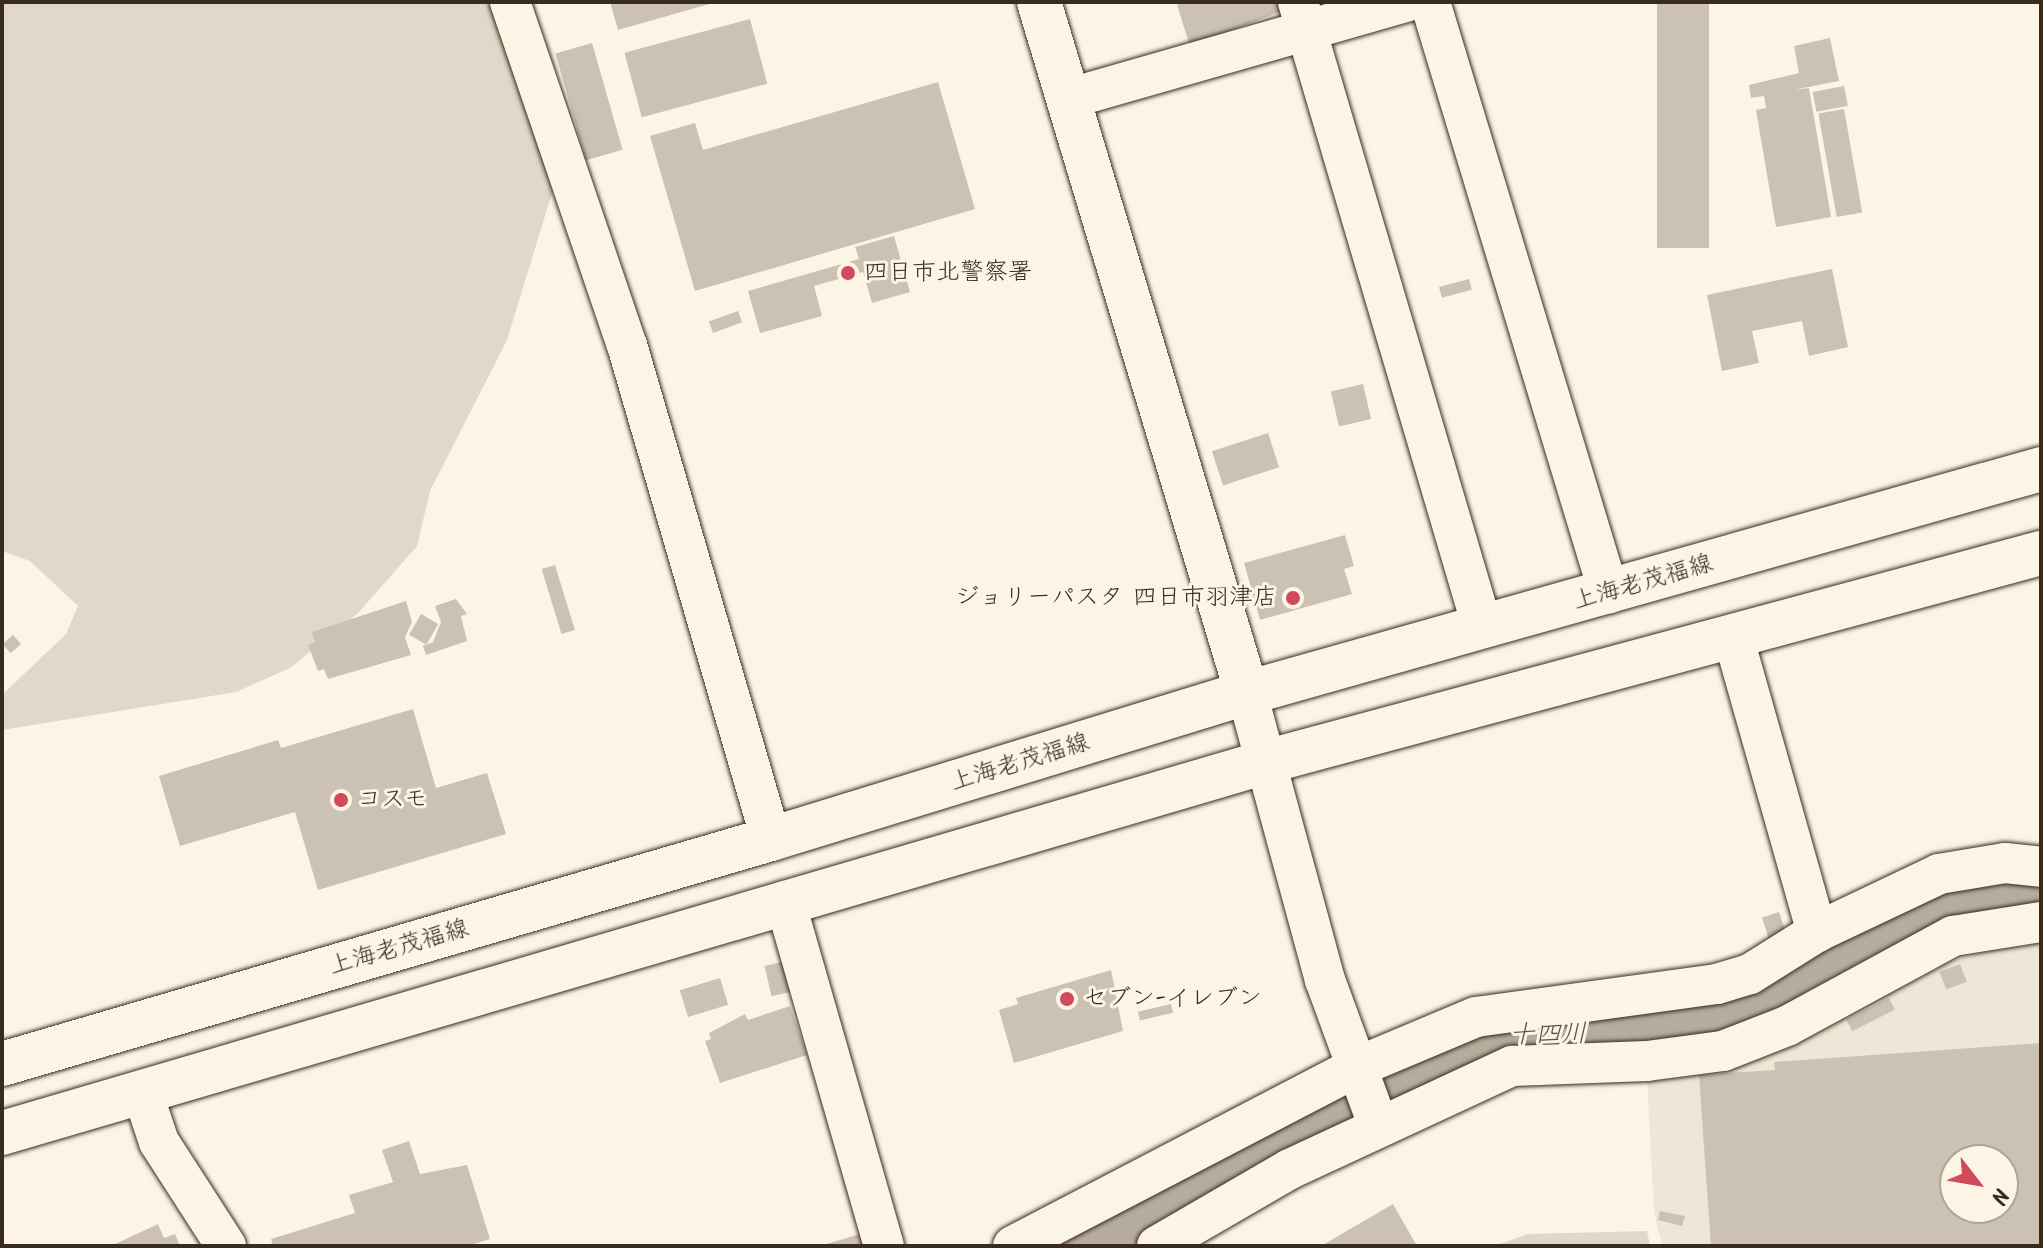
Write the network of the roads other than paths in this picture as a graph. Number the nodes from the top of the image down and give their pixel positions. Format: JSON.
{"nodes":[{"id":1,"x":510,"y":2,"type":"edge"},
{"id":2,"x":1039,"y":2,"type":"edge"},
{"id":3,"x":1405,"y":2,"type":"edge"},
{"id":4,"x":1430,"y":2,"type":"edge"},
{"id":5,"x":1302,"y":16,"type":"edge"},
{"id":6,"x":1067,"y":99,"type":"junction"},
{"id":7,"x":2041,"y":469,"type":"edge"},
{"id":8,"x":2041,"y":553,"type":"edge"},
{"id":9,"x":1609,"y":593,"type":"junction"},
{"id":10,"x":1482,"y":626,"type":"junction"},
{"id":11,"x":1733,"y":636,"type":"junction"},
{"id":12,"x":1247,"y":693,"type":"junction"},
{"id":13,"x":1269,"y":761,"type":"junction"},
{"id":14,"x":771,"y":839,"type":"junction"},
{"id":15,"x":2041,"y":867,"type":"edge"},
{"id":16,"x":785,"y":901,"type":"junction"},
{"id":17,"x":2041,"y":922,"type":"edge"},
{"id":18,"x":1817,"y":932,"type":"junction"},
{"id":19,"x":1685,"y":999,"type":"dead end"},
{"id":20,"x":1689,"y":1048,"type":"junction"},
{"id":21,"x":2,"y":1064,"type":"edge"},
{"id":22,"x":1358,"y":1071,"type":"junction"},
{"id":23,"x":142,"y":1091,"type":"junction"},
{"id":24,"x":1377,"y":1124,"type":"junction"},
{"id":25,"x":2,"y":1133,"type":"edge"},
{"id":26,"x":226,"y":1246,"type":"edge"},
{"id":27,"x":884,"y":1246,"type":"edge"},
{"id":28,"x":1013,"y":1246,"type":"edge"},
{"id":29,"x":1157,"y":1246,"type":"edge"}],
"edges":[{"from":1,"to":14,"type":"street"},
{"from":2,"to":6,"type":"main road"},
{"from":3,"to":5,"type":"street"},
{"from":4,"to":9,"type":"street"},
{"from":5,"to":6,"type":"street"},
{"from":5,"to":10,"type":"street"},
{"from":6,"to":12,"type":"main road"},
{"from":7,"to":9,"type":"main road","name":"上海老茂福線"},
{"from":8,"to":11,"type":"main road"},
{"from":9,"to":10,"type":"main road","name":"上海老茂福線"},
{"from":10,"to":12,"type":"main road","name":"上海老茂福線"},
{"from":11,"to":13,"type":"main road"},
{"from":11,"to":18,"type":"street"},
{"from":12,"to":13,"type":"street"},
{"from":12,"to":14,"type":"main road","name":"上海老茂福線"},
{"from":13,"to":16,"type":"main road"},
{"from":13,"to":22,"type":"street"},
{"from":14,"to":21,"type":"main road","name":"上海老茂福線"},
{"from":15,"to":18,"type":"street"},
{"from":16,"to":23,"type":"main road"},
{"from":16,"to":27,"type":"street"},
{"from":17,"to":20,"type":"street"},
{"from":18,"to":22,"type":"street"},
{"from":19,"to":20,"type":"street"},
{"from":20,"to":24,"type":"street"},
{"from":22,"to":24,"type":"street"},
{"from":22,"to":28,"type":"street"},
{"from":23,"to":25,"type":"main road"},
{"from":23,"to":26,"type":"street"},
{"from":24,"to":29,"type":"street"}]}
